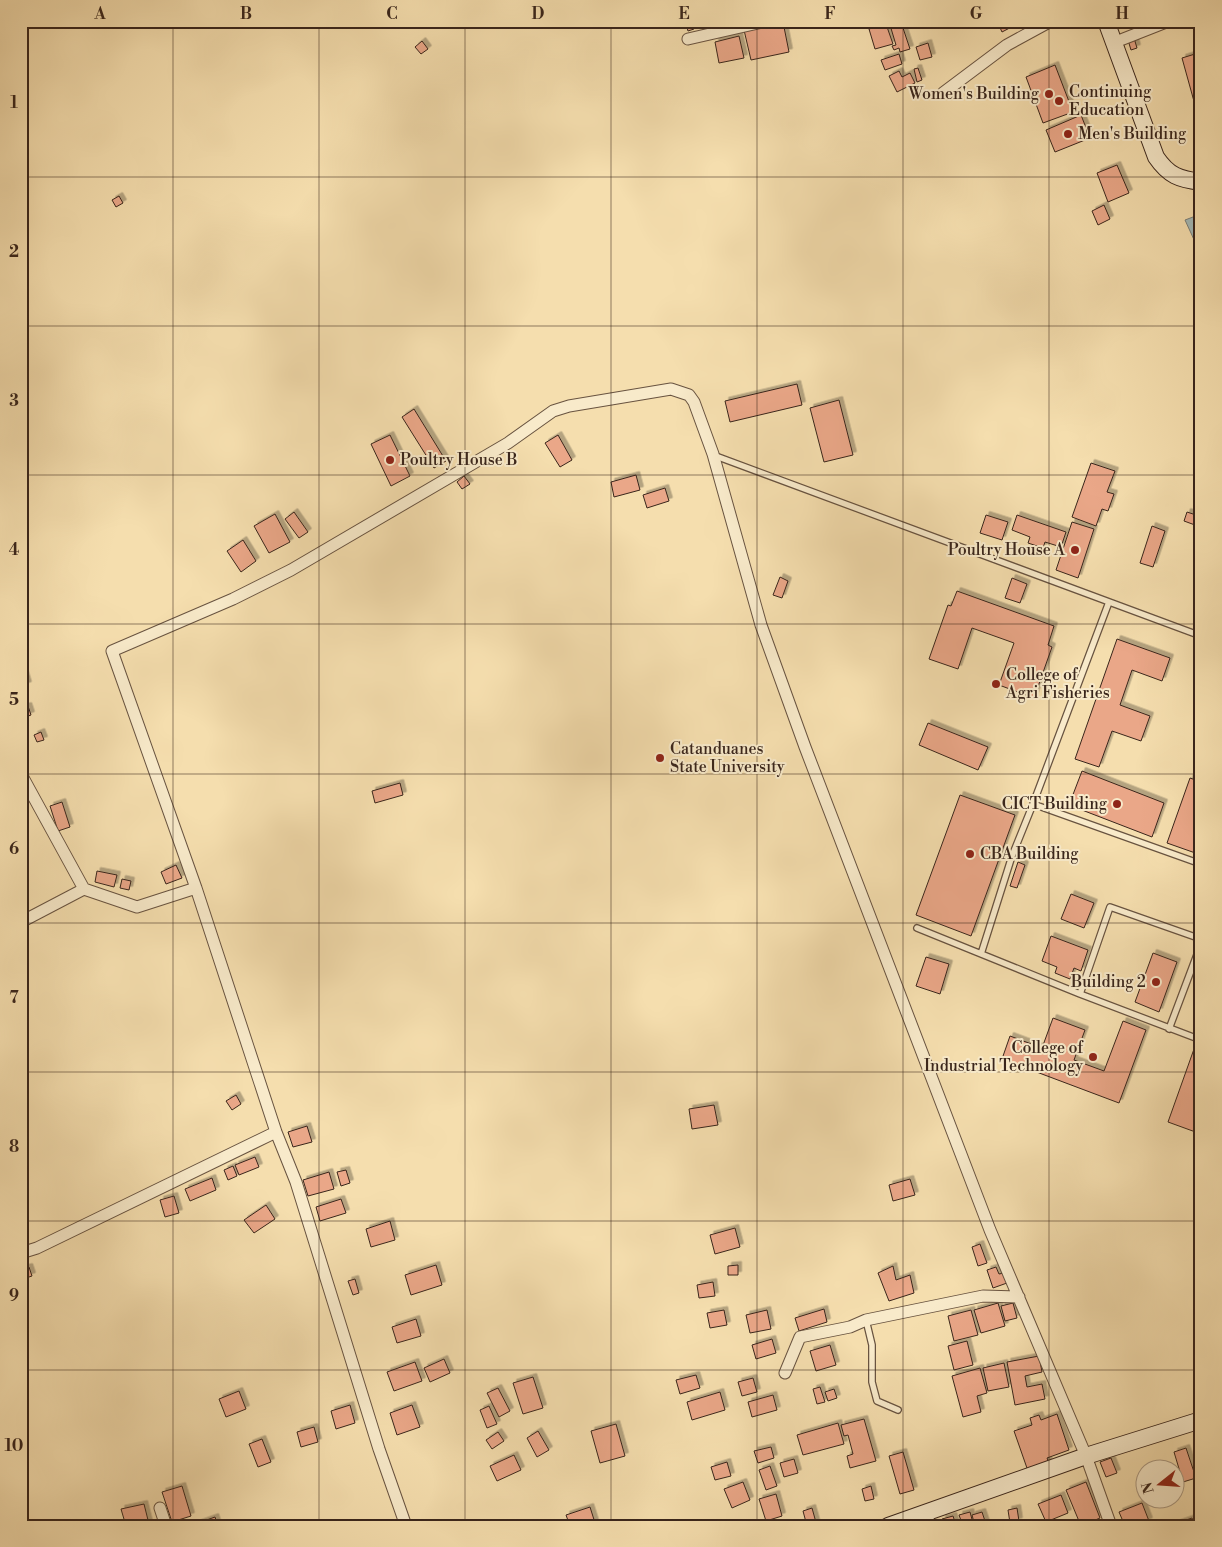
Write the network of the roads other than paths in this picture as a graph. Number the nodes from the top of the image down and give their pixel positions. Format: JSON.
{"nodes":[{"id":1,"x":768,"y":21,"type":"edge"},
{"id":2,"x":1052,"y":21,"type":"edge"},
{"id":3,"x":1106,"y":21,"type":"edge"},
{"id":4,"x":1169,"y":21,"type":"edge"},
{"id":5,"x":735,"y":25,"type":"edge"},
{"id":6,"x":688,"y":39,"type":"dead end"},
{"id":7,"x":1113,"y":43,"type":"junction"},
{"id":8,"x":943,"y":93,"type":"dead end"},
{"id":9,"x":1201,"y":182,"type":"edge"},
{"id":10,"x":712,"y":454,"type":"junction"},
{"id":11,"x":1109,"y":602,"type":"junction"},
{"id":12,"x":1201,"y":636,"type":"edge"},
{"id":13,"x":21,"y":774,"type":"edge"},
{"id":14,"x":1033,"y":804,"type":"junction"},
{"id":15,"x":1201,"y":864,"type":"edge"},
{"id":16,"x":196,"y":888,"type":"junction"},
{"id":17,"x":84,"y":889,"type":"junction"},
{"id":18,"x":21,"y":922,"type":"edge"},
{"id":19,"x":917,"y":928,"type":"dead end"},
{"id":20,"x":1201,"y":939,"type":"edge"},
{"id":21,"x":1201,"y":944,"type":"edge"},
{"id":22,"x":981,"y":954,"type":"junction"},
{"id":23,"x":1080,"y":994,"type":"junction"},
{"id":24,"x":1170,"y":1028,"type":"junction"},
{"id":25,"x":1201,"y":1040,"type":"edge"},
{"id":26,"x":276,"y":1132,"type":"junction"},
{"id":27,"x":21,"y":1253,"type":"edge"},
{"id":28,"x":1019,"y":1297,"type":"junction"},
{"id":29,"x":866,"y":1320,"type":"junction"},
{"id":30,"x":785,"y":1374,"type":"dead end"},
{"id":31,"x":898,"y":1410,"type":"dead end"},
{"id":32,"x":1201,"y":1420,"type":"edge"},
{"id":33,"x":1086,"y":1456,"type":"junction"},
{"id":34,"x":160,"y":1508,"type":"dead end"},
{"id":35,"x":928,"y":1519,"type":"edge"},
{"id":36,"x":166,"y":1526,"type":"edge"},
{"id":37,"x":406,"y":1526,"type":"edge"},
{"id":38,"x":888,"y":1526,"type":"edge"},
{"id":39,"x":1111,"y":1526,"type":"edge"}],
"edges":[{"from":1,"to":5,"type":"street"},
{"from":2,"to":8,"type":"street"},
{"from":3,"to":7,"type":"street"},
{"from":4,"to":7,"type":"street"},
{"from":5,"to":6,"type":"street"},
{"from":7,"to":9,"type":"street"},
{"from":10,"to":11,"type":"lane"},
{"from":10,"to":16,"type":"street"},
{"from":10,"to":28,"type":"street"},
{"from":11,"to":12,"type":"lane"},
{"from":11,"to":14,"type":"lane"},
{"from":13,"to":17,"type":"street"},
{"from":14,"to":15,"type":"lane"},
{"from":14,"to":22,"type":"lane"},
{"from":16,"to":17,"type":"street"},
{"from":16,"to":26,"type":"street"},
{"from":17,"to":18,"type":"street"},
{"from":19,"to":22,"type":"lane"},
{"from":20,"to":23,"type":"lane"},
{"from":21,"to":24,"type":"lane"},
{"from":22,"to":23,"type":"lane"},
{"from":23,"to":24,"type":"lane"},
{"from":24,"to":25,"type":"lane"},
{"from":26,"to":27,"type":"street"},
{"from":26,"to":37,"type":"street"},
{"from":28,"to":29,"type":"street"},
{"from":28,"to":33,"type":"street"},
{"from":29,"to":30,"type":"street"},
{"from":29,"to":31,"type":"lane"},
{"from":32,"to":33,"type":"street"},
{"from":33,"to":35,"type":"street"},
{"from":33,"to":39,"type":"street"},
{"from":34,"to":36,"type":"street"},
{"from":35,"to":38,"type":"street"}]}
